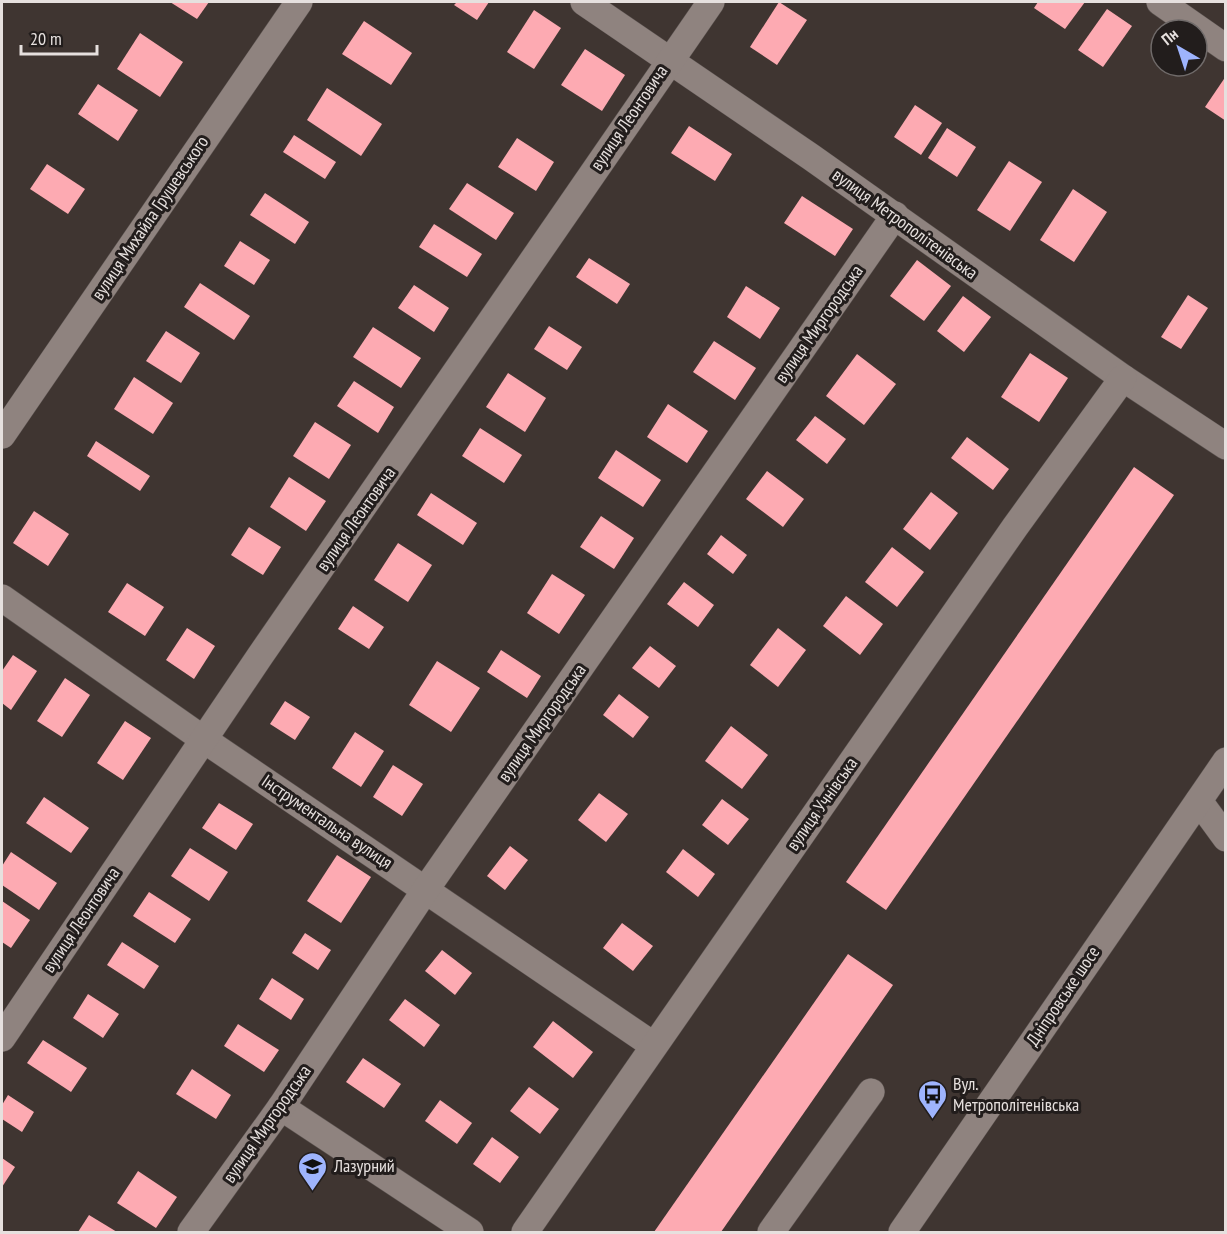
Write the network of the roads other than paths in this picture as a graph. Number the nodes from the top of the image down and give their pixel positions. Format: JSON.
{"nodes":[{"id":1,"x":299,"y":2,"type":"edge"},
{"id":2,"x":584,"y":2,"type":"edge"},
{"id":3,"x":711,"y":2,"type":"edge"},
{"id":4,"x":1160,"y":2,"type":"edge"},
{"id":5,"x":1226,"y":48,"type":"edge"},
{"id":6,"x":668,"y":60,"type":"junction"},
{"id":7,"x":895,"y":215,"type":"junction"},
{"id":8,"x":1122,"y":378,"type":"junction"},
{"id":9,"x":2,"y":435,"type":"edge"},
{"id":10,"x":1226,"y":446,"type":"edge"},
{"id":11,"x":2,"y":598,"type":"edge"},
{"id":12,"x":203,"y":739,"type":"junction"},
{"id":13,"x":1226,"y":761,"type":"edge"},
{"id":14,"x":1199,"y":801,"type":"junction"},
{"id":15,"x":1226,"y":838,"type":"edge"},
{"id":16,"x":426,"y":889,"type":"junction"},
{"id":17,"x":2,"y":1038,"type":"edge"},
{"id":18,"x":653,"y":1045,"type":"junction"},
{"id":19,"x":871,"y":1092,"type":"dead end"},
{"id":20,"x":281,"y":1107,"type":"junction"},
{"id":21,"x":191,"y":1233,"type":"edge"},
{"id":22,"x":470,"y":1233,"type":"edge"},
{"id":23,"x":525,"y":1233,"type":"edge"},
{"id":24,"x":771,"y":1233,"type":"edge"},
{"id":25,"x":902,"y":1233,"type":"edge"}],
"edges":[{"from":1,"to":9,"type":"street","name":"вулиця Михайла Грушевського"},
{"from":2,"to":6,"type":"street","name":"вулиця Метрополітенівська"},
{"from":3,"to":6,"type":"street","name":"вулиця Леонтовича"},
{"from":4,"to":5,"type":"street"},
{"from":6,"to":7,"type":"street","name":"вулиця Метрополітенівська"},
{"from":6,"to":12,"type":"street","name":"вулиця Леонтовича"},
{"from":7,"to":8,"type":"street","name":"вулиця Метрополітенівська"},
{"from":7,"to":16,"type":"street","name":"вулиця Миргородська"},
{"from":8,"to":10,"type":"street","name":"вулиця Метрополітенівська"},
{"from":8,"to":18,"type":"street","name":"вулиця Учнівська"},
{"from":11,"to":12,"type":"street","name":"Інструментальна вулиця"},
{"from":12,"to":16,"type":"street","name":"Інструментальна вулиця"},
{"from":12,"to":17,"type":"street","name":"вулиця Леонтовича"},
{"from":13,"to":14,"type":"street","name":"Дніпровське шосе"},
{"from":14,"to":15,"type":"street"},
{"from":14,"to":25,"type":"street","name":"Дніпровське шосе"},
{"from":16,"to":18,"type":"street","name":"Інструментальна вулиця"},
{"from":16,"to":20,"type":"street","name":"вулиця Миргородська"},
{"from":18,"to":23,"type":"street","name":"вулиця Учнівська"},
{"from":19,"to":24,"type":"street"},
{"from":20,"to":21,"type":"street","name":"вулиця Миргородська"},
{"from":20,"to":22,"type":"street"}]}
